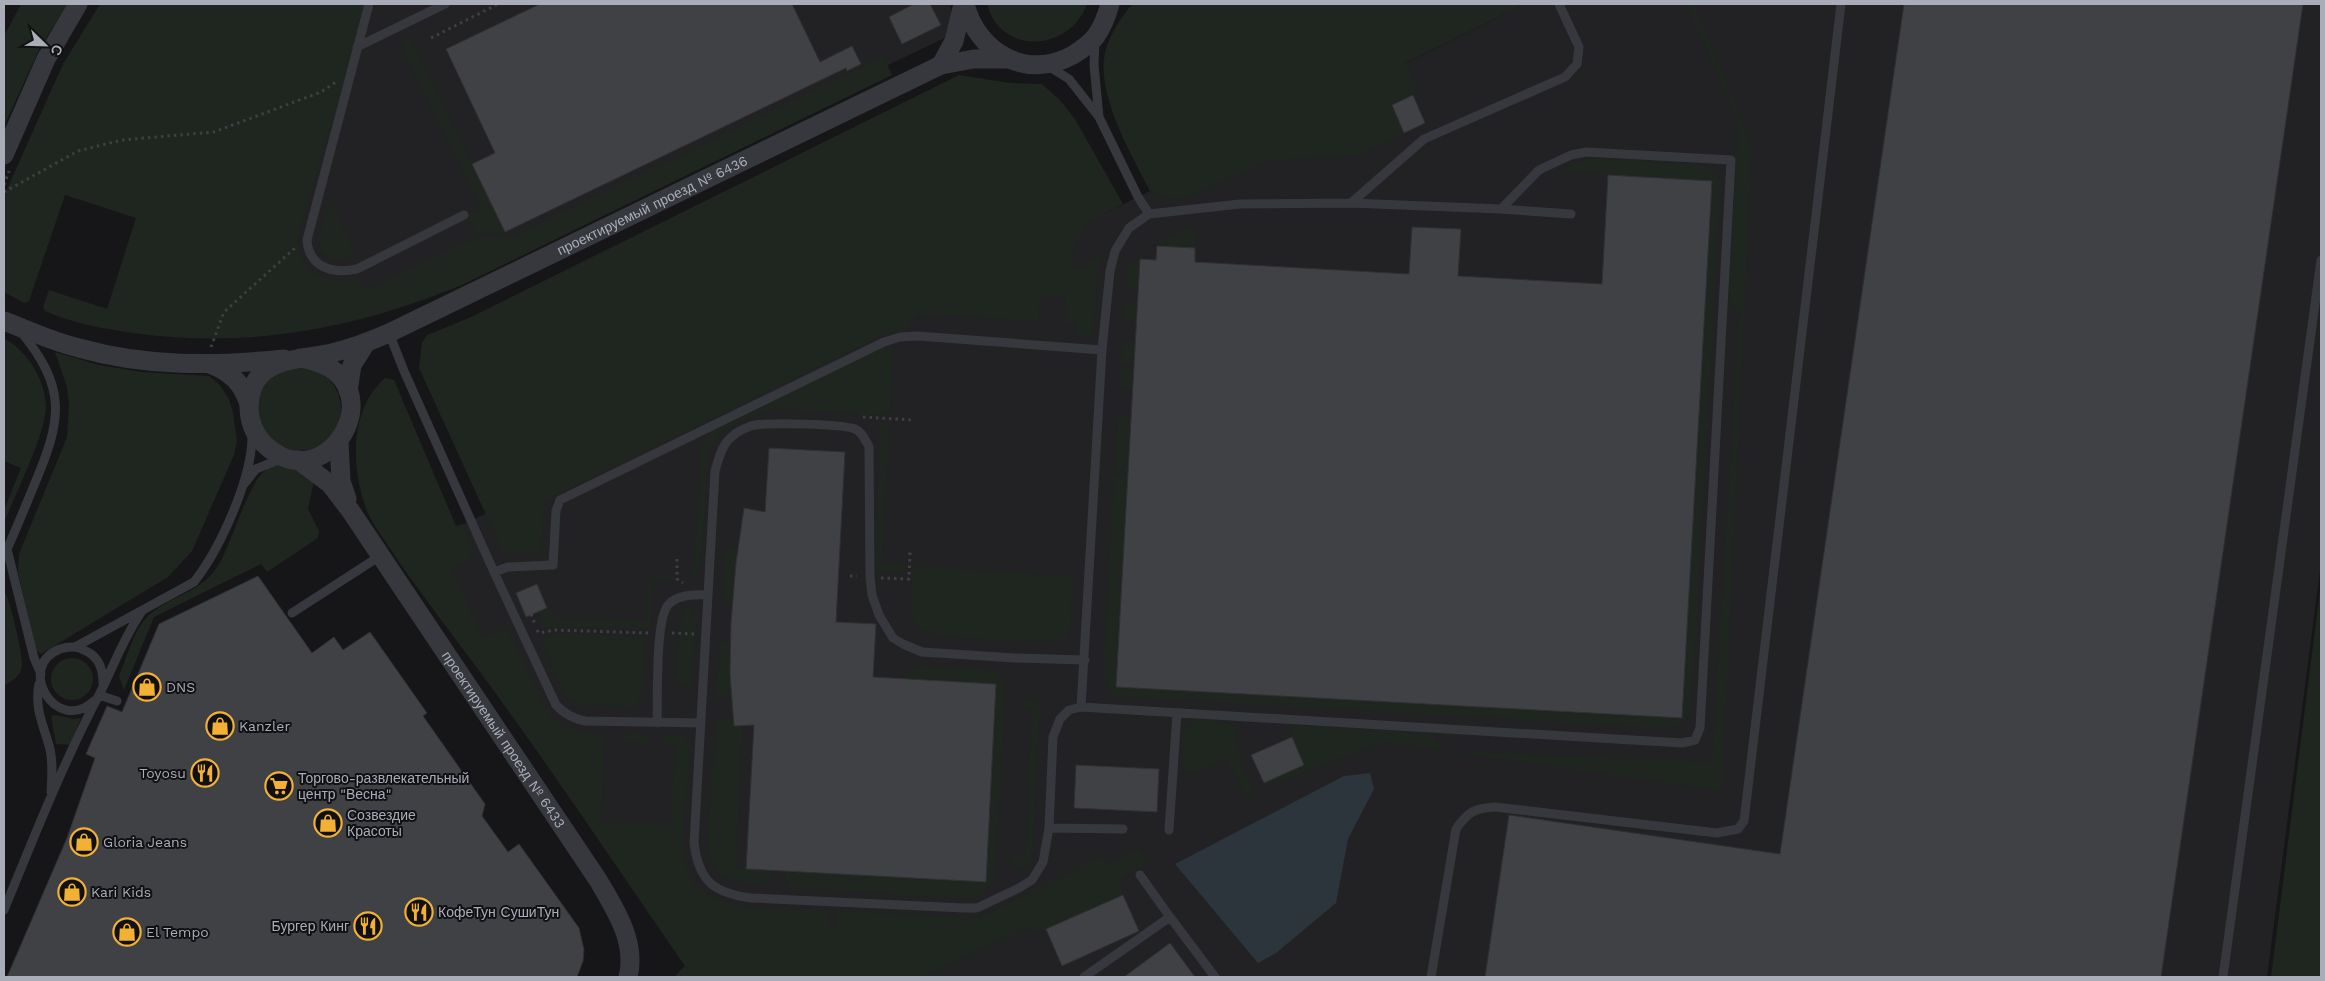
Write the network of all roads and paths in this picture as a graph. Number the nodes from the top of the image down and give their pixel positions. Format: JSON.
{"nodes":[{"id":1,"x":78,"y":4,"type":"edge"},
{"id":2,"x":369,"y":4,"type":"edge"},
{"id":3,"x":444,"y":4,"type":"edge"},
{"id":4,"x":498,"y":4,"type":"edge"},
{"id":5,"x":964,"y":4,"type":"edge"},
{"id":6,"x":1117,"y":4,"type":"edge"},
{"id":7,"x":1559,"y":4,"type":"edge"},
{"id":8,"x":1841,"y":4,"type":"edge"},
{"id":9,"x":1108,"y":12,"type":"edge"},
{"id":10,"x":1096,"y":37,"type":"junction"},
{"id":11,"x":431,"y":38,"type":"dead end"},
{"id":12,"x":357,"y":47,"type":"junction"},
{"id":13,"x":1008,"y":59,"type":"junction"},
{"id":14,"x":1046,"y":64,"type":"junction"},
{"id":15,"x":941,"y":65,"type":"junction"},
{"id":16,"x":350,"y":72,"type":"junction"},
{"id":17,"x":1099,"y":117,"type":"junction"},
{"id":18,"x":4,"y":155,"type":"edge"},
{"id":19,"x":4,"y":192,"type":"edge"},
{"id":20,"x":1351,"y":203,"type":"junction"},
{"id":21,"x":1501,"y":209,"type":"junction"},
{"id":22,"x":1149,"y":214,"type":"junction"},
{"id":23,"x":1572,"y":214,"type":"dead end"},
{"id":24,"x":464,"y":215,"type":"dead end"},
{"id":25,"x":308,"y":248,"type":"junction"},
{"id":26,"x":2321,"y":260,"type":"edge"},
{"id":27,"x":8,"y":322,"type":"edge"},
{"id":28,"x":389,"y":332,"type":"junction"},
{"id":29,"x":366,"y":343,"type":"junction"},
{"id":30,"x":1102,"y":350,"type":"junction"},
{"id":31,"x":295,"y":358,"type":"junction"},
{"id":32,"x":206,"y":363,"type":"junction"},
{"id":33,"x":348,"y":390,"type":"junction"},
{"id":34,"x":250,"y":404,"type":"junction"},
{"id":35,"x":252,"y":426,"type":"junction"},
{"id":36,"x":339,"y":442,"type":"junction"},
{"id":37,"x":291,"y":459,"type":"junction"},
{"id":38,"x":243,"y":485,"type":"junction"},
{"id":39,"x":350,"y":510,"type":"junction"},
{"id":40,"x":910,"y":552,"type":"dead end"},
{"id":41,"x":5,"y":553,"type":"edge"},
{"id":42,"x":380,"y":556,"type":"junction"},
{"id":43,"x":494,"y":572,"type":"junction"},
{"id":44,"x":850,"y":576,"type":"dead end"},
{"id":45,"x":870,"y":577,"type":"junction"},
{"id":46,"x":708,"y":595,"type":"junction"},
{"id":47,"x":142,"y":611,"type":"junction"},
{"id":48,"x":292,"y":613,"type":"dead end"},
{"id":49,"x":531,"y":614,"type":"dead end"},
{"id":50,"x":660,"y":633,"type":"junction"},
{"id":51,"x":706,"y":634,"type":"junction"},
{"id":52,"x":75,"y":647,"type":"junction"},
{"id":53,"x":1084,"y":660,"type":"junction"},
{"id":54,"x":40,"y":677,"type":"junction"},
{"id":55,"x":99,"y":694,"type":"junction"},
{"id":56,"x":117,"y":701,"type":"dead end"},
{"id":57,"x":1081,"y":707,"type":"junction"},
{"id":58,"x":1177,"y":713,"type":"junction"},
{"id":59,"x":657,"y":723,"type":"junction"},
{"id":60,"x":701,"y":723,"type":"junction"},
{"id":61,"x":51,"y":797,"type":"junction"},
{"id":62,"x":1049,"y":828,"type":"junction"},
{"id":63,"x":1124,"y":829,"type":"dead end"},
{"id":64,"x":1169,"y":830,"type":"dead end"},
{"id":65,"x":1140,"y":875,"type":"dead end"},
{"id":66,"x":4,"y":910,"type":"edge"},
{"id":67,"x":1170,"y":917,"type":"junction"},
{"id":68,"x":628,"y":977,"type":"edge"},
{"id":69,"x":1084,"y":977,"type":"edge"},
{"id":70,"x":1215,"y":977,"type":"edge"},
{"id":71,"x":1431,"y":977,"type":"edge"},
{"id":72,"x":2222,"y":977,"type":"edge"}],
"edges":[{"from":1,"to":18,"type":"street"},
{"from":2,"to":12,"type":"lane"},
{"from":3,"to":12,"type":"lane"},
{"from":4,"to":11,"type":"path"},
{"from":5,"to":13,"type":"street"},
{"from":5,"to":15,"type":"street"},
{"from":6,"to":9,"type":"street"},
{"from":7,"to":20,"type":"lane"},
{"from":8,"to":71,"type":"lane"},
{"from":9,"to":10,"type":"street"},
{"from":10,"to":14,"type":"street"},
{"from":10,"to":17,"type":"lane"},
{"from":12,"to":16,"type":"lane"},
{"from":13,"to":14,"type":"street"},
{"from":13,"to":15,"type":"street","name":"проектируемый проезд № 6436"},
{"from":14,"to":17,"type":"lane"},
{"from":15,"to":28,"type":"street","name":"проектируемый проезд № 6436"},
{"from":16,"to":19,"type":"path"},
{"from":16,"to":25,"type":"lane"},
{"from":17,"to":22,"type":"lane"},
{"from":20,"to":21,"type":"lane"},
{"from":20,"to":22,"type":"lane"},
{"from":21,"to":23,"type":"lane"},
{"from":21,"to":58,"type":"lane"},
{"from":22,"to":30,"type":"lane"},
{"from":24,"to":25,"type":"lane"},
{"from":25,"to":32,"type":"path"},
{"from":26,"to":72,"type":"lane"},
{"from":27,"to":32,"type":"street","name":"проектируемый проезд № 6436"},
{"from":27,"to":41,"type":"lane"},
{"from":28,"to":29,"type":"street","name":"проектируемый проезд № 6436"},
{"from":28,"to":43,"type":"lane"},
{"from":29,"to":31,"type":"street","name":"проектируемый проезд № 6436"},
{"from":29,"to":33,"type":"street"},
{"from":30,"to":43,"type":"lane"},
{"from":30,"to":53,"type":"lane"},
{"from":31,"to":32,"type":"street","name":"проектируемый проезд № 6436"},
{"from":31,"to":33,"type":"street","name":"проектируемый проезд № 6436"},
{"from":31,"to":34,"type":"street","name":"проектируемый проезд № 6436"},
{"from":32,"to":34,"type":"street","name":"проектируемый проезд № 6436"},
{"from":33,"to":36,"type":"street"},
{"from":34,"to":35,"type":"street","name":"проектируемый проезд № 6436"},
{"from":35,"to":37,"type":"street","name":"проектируемый проезд № 6436"},
{"from":35,"to":38,"type":"lane"},
{"from":36,"to":37,"type":"street"},
{"from":36,"to":39,"type":"street"},
{"from":37,"to":38,"type":"lane"},
{"from":37,"to":39,"type":"street","name":"проектируемый проезд № 6436"},
{"from":38,"to":47,"type":"lane"},
{"from":39,"to":42,"type":"street","name":"проектируемый проезд № 6433"},
{"from":40,"to":45,"type":"path"},
{"from":41,"to":54,"type":"lane"},
{"from":42,"to":48,"type":"lane"},
{"from":42,"to":68,"type":"street","name":"проектируемый проезд № 6433"},
{"from":43,"to":59,"type":"lane"},
{"from":44,"to":45,"type":"path"},
{"from":45,"to":46,"type":"lane"},
{"from":45,"to":53,"type":"lane"},
{"from":46,"to":50,"type":"lane"},
{"from":46,"to":51,"type":"lane"},
{"from":47,"to":52,"type":"lane"},
{"from":47,"to":55,"type":"lane"},
{"from":49,"to":50,"type":"path"},
{"from":50,"to":51,"type":"path"},
{"from":50,"to":59,"type":"lane"},
{"from":51,"to":60,"type":"lane"},
{"from":52,"to":54,"type":"lane"},
{"from":52,"to":55,"type":"lane"},
{"from":53,"to":57,"type":"lane"},
{"from":54,"to":55,"type":"lane"},
{"from":54,"to":61,"type":"lane"},
{"from":55,"to":56,"type":"lane"},
{"from":55,"to":61,"type":"lane"},
{"from":57,"to":58,"type":"lane"},
{"from":57,"to":62,"type":"lane"},
{"from":58,"to":64,"type":"lane"},
{"from":59,"to":60,"type":"lane"},
{"from":60,"to":62,"type":"lane"},
{"from":61,"to":66,"type":"lane"},
{"from":62,"to":63,"type":"lane"},
{"from":65,"to":67,"type":"lane"},
{"from":67,"to":69,"type":"lane"},
{"from":67,"to":70,"type":"lane"}]}
